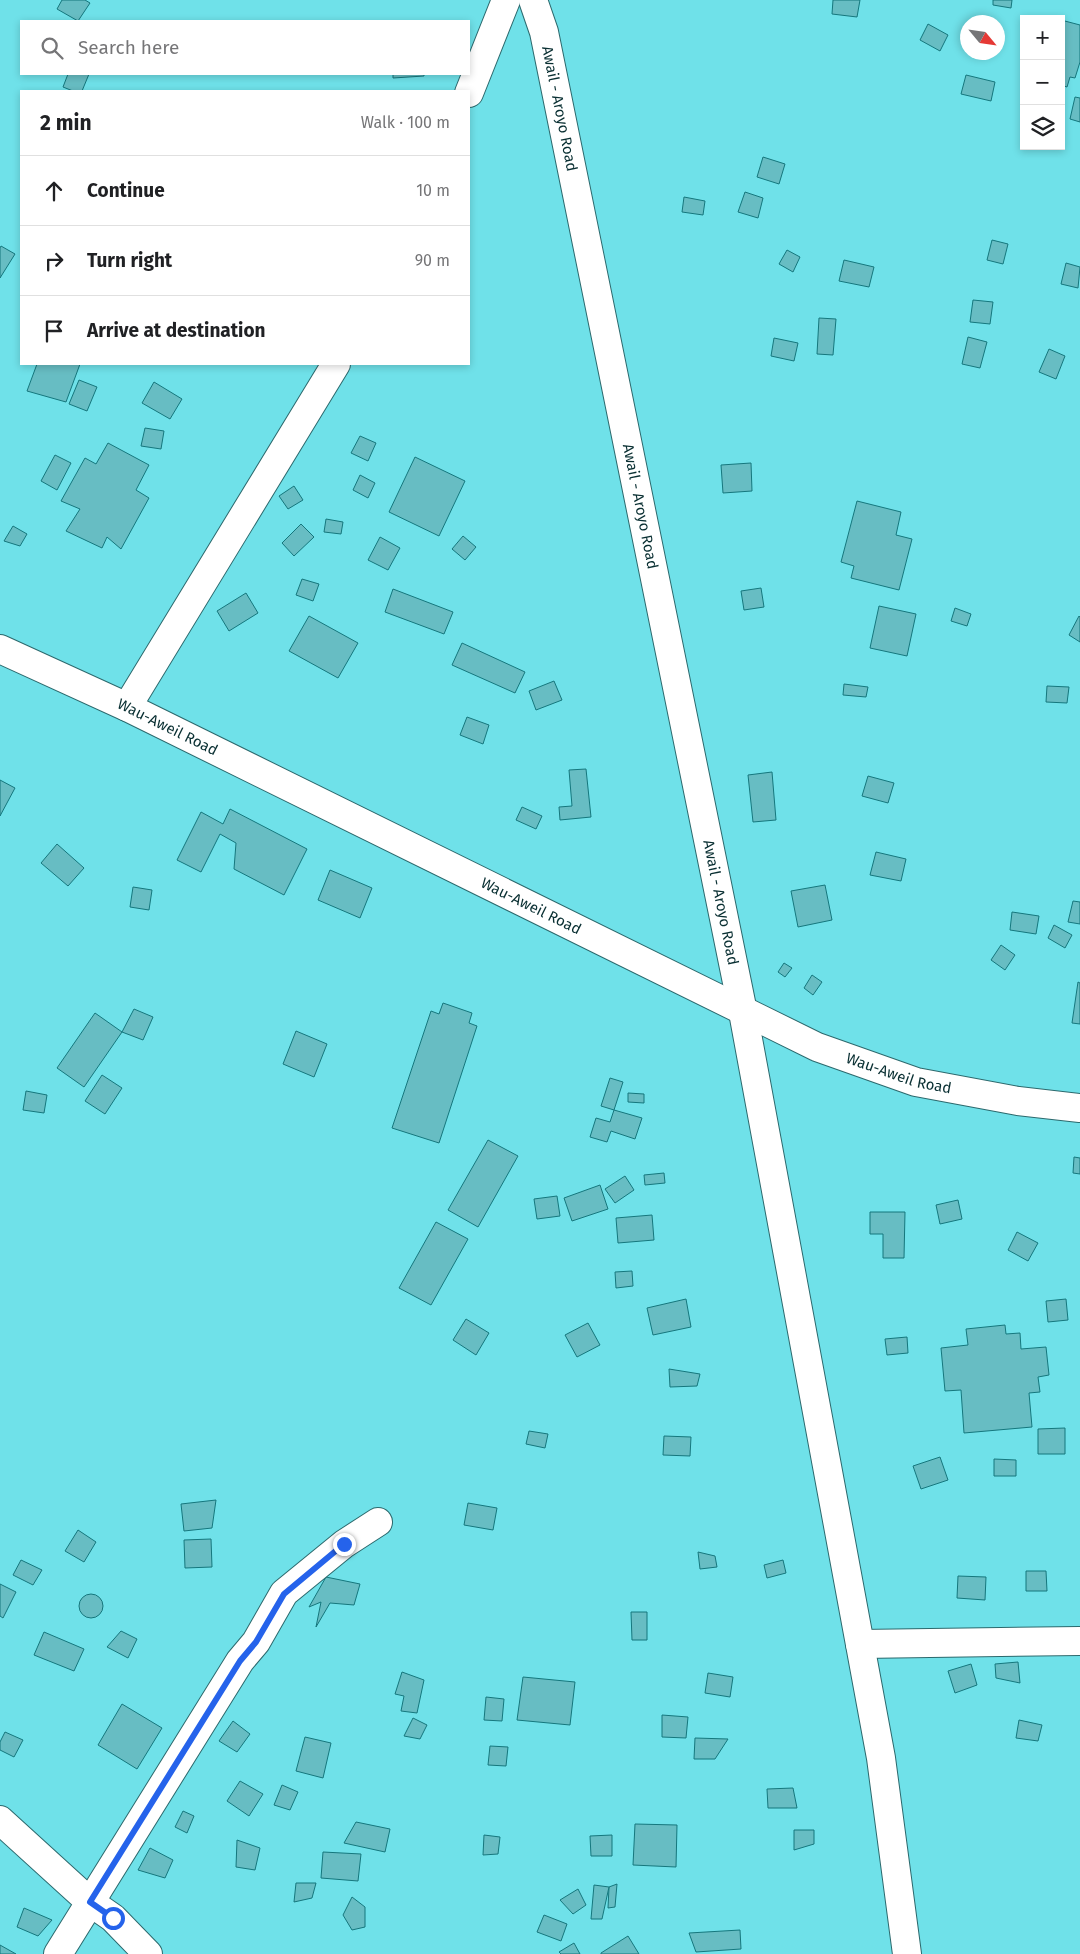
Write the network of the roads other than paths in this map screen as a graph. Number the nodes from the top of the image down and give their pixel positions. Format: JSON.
{"nodes":[{"id":1,"x":506,"y":0,"type":"edge"},
{"id":2,"x":534,"y":0,"type":"edge"},
{"id":3,"x":470,"y":90,"type":"edge"},
{"id":4,"x":335,"y":365,"type":"edge"},
{"id":5,"x":0,"y":649,"type":"edge"},
{"id":6,"x":127,"y":707,"type":"junction"},
{"id":7,"x":743,"y":1012,"type":"junction"},
{"id":8,"x":1080,"y":1108,"type":"edge"},
{"id":9,"x":378,"y":1522,"type":"dead end"},
{"id":10,"x":1080,"y":1640,"type":"edge"},
{"id":11,"x":860,"y":1644,"type":"junction"},
{"id":12,"x":0,"y":1820,"type":"edge"},
{"id":13,"x":90,"y":1902,"type":"junction"},
{"id":14,"x":58,"y":1954,"type":"edge"},
{"id":15,"x":148,"y":1954,"type":"edge"},
{"id":16,"x":907,"y":1954,"type":"edge"}],
"edges":[{"from":1,"to":3,"type":"street"},
{"from":2,"to":7,"type":"street","name":"Awail - Aroyo Road"},
{"from":4,"to":6,"type":"street"},
{"from":5,"to":6,"type":"street","name":"Wau-Aweil Road"},
{"from":6,"to":7,"type":"street","name":"Wau-Aweil Road"},
{"from":7,"to":8,"type":"street","name":"Wau-Aweil Road"},
{"from":7,"to":11,"type":"street","name":"Awail - Aroyo Road"},
{"from":9,"to":13,"type":"street"},
{"from":10,"to":11,"type":"street"},
{"from":11,"to":16,"type":"street","name":"Awail - Aroyo Road"},
{"from":12,"to":13,"type":"street"},
{"from":13,"to":14,"type":"street"},
{"from":13,"to":15,"type":"street"}]}
